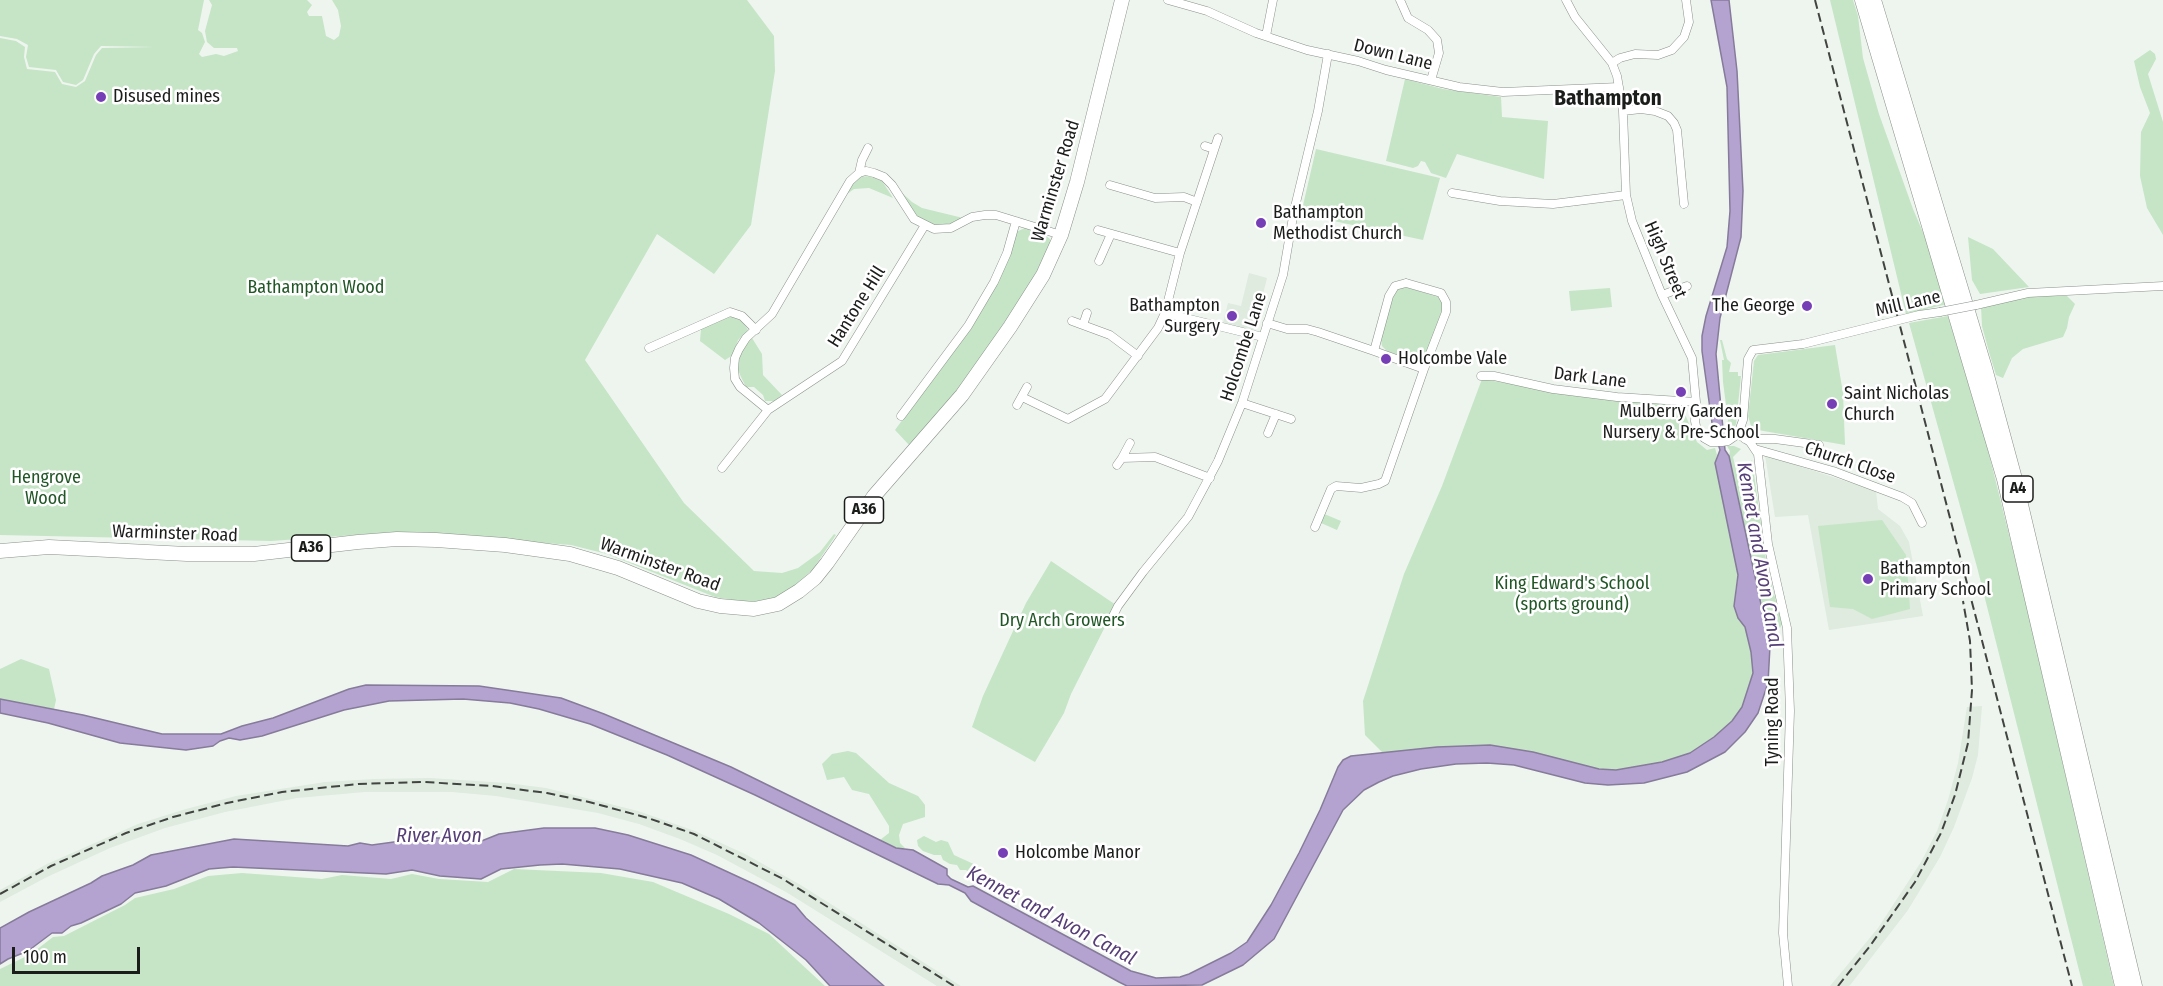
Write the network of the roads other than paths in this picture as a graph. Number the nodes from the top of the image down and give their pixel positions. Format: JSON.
{"nodes":[{"id":1,"x":1122,"y":0,"type":"edge"},
{"id":2,"x":1167,"y":0,"type":"edge"},
{"id":3,"x":1274,"y":0,"type":"edge"},
{"id":4,"x":1400,"y":0,"type":"edge"},
{"id":5,"x":1566,"y":0,"type":"edge"},
{"id":6,"x":1686,"y":0,"type":"edge"},
{"id":7,"x":1862,"y":0,"type":"edge"},
{"id":8,"x":1874,"y":0,"type":"edge"},
{"id":9,"x":1266,"y":36,"type":"junction"},
{"id":10,"x":1328,"y":54,"type":"junction"},
{"id":11,"x":1612,"y":63,"type":"junction"},
{"id":12,"x":1431,"y":80,"type":"junction"},
{"id":13,"x":1619,"y":87,"type":"junction"},
{"id":14,"x":1623,"y":111,"type":"junction"},
{"id":15,"x":1218,"y":138,"type":"dead end"},
{"id":16,"x":1205,"y":146,"type":"dead end"},
{"id":17,"x":868,"y":148,"type":"dead end"},
{"id":18,"x":1214,"y":149,"type":"junction"},
{"id":19,"x":860,"y":173,"type":"junction"},
{"id":20,"x":1110,"y":185,"type":"dead end"},
{"id":21,"x":1452,"y":193,"type":"dead end"},
{"id":22,"x":1626,"y":195,"type":"junction"},
{"id":23,"x":1197,"y":202,"type":"junction"},
{"id":24,"x":1684,"y":204,"type":"dead end"},
{"id":25,"x":1016,"y":221,"type":"junction"},
{"id":26,"x":925,"y":225,"type":"junction"},
{"id":27,"x":1098,"y":230,"type":"dead end"},
{"id":28,"x":1111,"y":234,"type":"junction"},
{"id":29,"x":1061,"y":235,"type":"junction"},
{"id":30,"x":1180,"y":254,"type":"junction"},
{"id":31,"x":1099,"y":261,"type":"dead end"},
{"id":32,"x":1687,"y":286,"type":"dead end"},
{"id":33,"x":2163,"y":286,"type":"edge"},
{"id":34,"x":1662,"y":296,"type":"junction"},
{"id":35,"x":1087,"y":313,"type":"dead end"},
{"id":36,"x":1165,"y":313,"type":"junction"},
{"id":37,"x":1072,"y":321,"type":"dead end"},
{"id":38,"x":1267,"y":323,"type":"junction"},
{"id":39,"x":1083,"y":325,"type":"junction"},
{"id":40,"x":756,"y":330,"type":"junction"},
{"id":41,"x":1263,"y":337,"type":"junction"},
{"id":42,"x":649,"y":348,"type":"dead end"},
{"id":43,"x":1374,"y":351,"type":"junction"},
{"id":44,"x":1138,"y":356,"type":"junction"},
{"id":45,"x":1424,"y":369,"type":"junction"},
{"id":46,"x":1481,"y":376,"type":"dead end"},
{"id":47,"x":1027,"y":387,"type":"dead end"},
{"id":48,"x":1022,"y":397,"type":"junction"},
{"id":49,"x":1696,"y":402,"type":"junction"},
{"id":50,"x":1242,"y":403,"type":"junction"},
{"id":51,"x":1017,"y":405,"type":"dead end"},
{"id":52,"x":768,"y":410,"type":"junction"},
{"id":53,"x":1276,"y":414,"type":"junction"},
{"id":54,"x":901,"y":416,"type":"dead end"},
{"id":55,"x":1291,"y":419,"type":"dead end"},
{"id":56,"x":1268,"y":433,"type":"dead end"},
{"id":57,"x":1735,"y":436,"type":"junction"},
{"id":58,"x":1745,"y":439,"type":"junction"},
{"id":59,"x":1130,"y":443,"type":"dead end"},
{"id":60,"x":1819,"y":445,"type":"dead end"},
{"id":61,"x":1755,"y":449,"type":"junction"},
{"id":62,"x":1122,"y":458,"type":"junction"},
{"id":63,"x":1117,"y":465,"type":"dead end"},
{"id":64,"x":722,"y":468,"type":"dead end"},
{"id":65,"x":1210,"y":478,"type":"junction"},
{"id":66,"x":1922,"y":523,"type":"dead end"},
{"id":67,"x":1315,"y":527,"type":"dead end"},
{"id":68,"x":0,"y":550,"type":"edge"},
{"id":69,"x":1112,"y":618,"type":"dead end"},
{"id":70,"x":1788,"y":986,"type":"edge"},
{"id":71,"x":2122,"y":986,"type":"edge"},
{"id":72,"x":2135,"y":986,"type":"edge"}],
"edges":[{"from":1,"to":29,"type":"highway","name":"Warminster Road","number":"A36"},
{"from":2,"to":9,"type":"street","name":"Down Lane"},
{"from":3,"to":9,"type":"street"},
{"from":4,"to":12,"type":"street"},
{"from":5,"to":11,"type":"street"},
{"from":6,"to":11,"type":"street"},
{"from":7,"to":71,"type":"highway","number":"A4"},
{"from":8,"to":72,"type":"highway","number":"A4"},
{"from":9,"to":10,"type":"street","name":"Down Lane"},
{"from":10,"to":12,"type":"street","name":"Down Lane"},
{"from":10,"to":38,"type":"street","name":"Holcombe Lane"},
{"from":11,"to":13,"type":"street","name":"High Street"},
{"from":12,"to":13,"type":"street","name":"Down Lane"},
{"from":13,"to":14,"type":"street","name":"High Street"},
{"from":14,"to":22,"type":"street","name":"High Street"},
{"from":14,"to":24,"type":"street"},
{"from":15,"to":18,"type":"street"},
{"from":16,"to":18,"type":"street"},
{"from":17,"to":19,"type":"street"},
{"from":18,"to":23,"type":"street"},
{"from":19,"to":26,"type":"street"},
{"from":19,"to":40,"type":"street"},
{"from":20,"to":23,"type":"street"},
{"from":21,"to":22,"type":"street"},
{"from":22,"to":34,"type":"street","name":"High Street"},
{"from":23,"to":30,"type":"street"},
{"from":25,"to":26,"type":"street"},
{"from":25,"to":29,"type":"street"},
{"from":25,"to":54,"type":"street"},
{"from":26,"to":52,"type":"street","name":"Hantone Hill"},
{"from":27,"to":28,"type":"street"},
{"from":28,"to":30,"type":"street"},
{"from":28,"to":31,"type":"street"},
{"from":29,"to":68,"type":"highway","name":"Warminster Road","number":"A36"},
{"from":30,"to":36,"type":"street"},
{"from":32,"to":34,"type":"street"},
{"from":33,"to":57,"type":"street","name":"Mill Lane","bridge":true},
{"from":34,"to":49,"type":"street","name":"High Street"},
{"from":35,"to":39,"type":"street"},
{"from":36,"to":41,"type":"street"},
{"from":36,"to":44,"type":"street"},
{"from":37,"to":39,"type":"street"},
{"from":38,"to":41,"type":"street","name":"Holcombe Lane"},
{"from":38,"to":43,"type":"street"},
{"from":39,"to":44,"type":"street"},
{"from":40,"to":42,"type":"street"},
{"from":40,"to":52,"type":"street"},
{"from":41,"to":50,"type":"street","name":"Holcombe Lane"},
{"from":43,"to":45,"type":"street"},
{"from":43,"to":45,"type":"street"},
{"from":44,"to":48,"type":"street"},
{"from":45,"to":67,"type":"street"},
{"from":46,"to":49,"type":"street","name":"Dark Lane"},
{"from":47,"to":48,"type":"street"},
{"from":48,"to":51,"type":"street"},
{"from":49,"to":57,"type":"street","name":"High Street"},
{"from":50,"to":53,"type":"street"},
{"from":50,"to":65,"type":"street","name":"Holcombe Lane"},
{"from":52,"to":64,"type":"street","name":"Hantone Hill"},
{"from":53,"to":55,"type":"street"},
{"from":53,"to":56,"type":"street"},
{"from":57,"to":58,"type":"street"},
{"from":58,"to":60,"type":"street","name":"Church Close"},
{"from":58,"to":61,"type":"street"},
{"from":59,"to":62,"type":"street"},
{"from":61,"to":66,"type":"street","name":"Church Close"},
{"from":61,"to":70,"type":"street","name":"Tyning Road"},
{"from":62,"to":63,"type":"street"},
{"from":62,"to":65,"type":"street"},
{"from":65,"to":69,"type":"street","name":"Holcombe Lane"}]}
